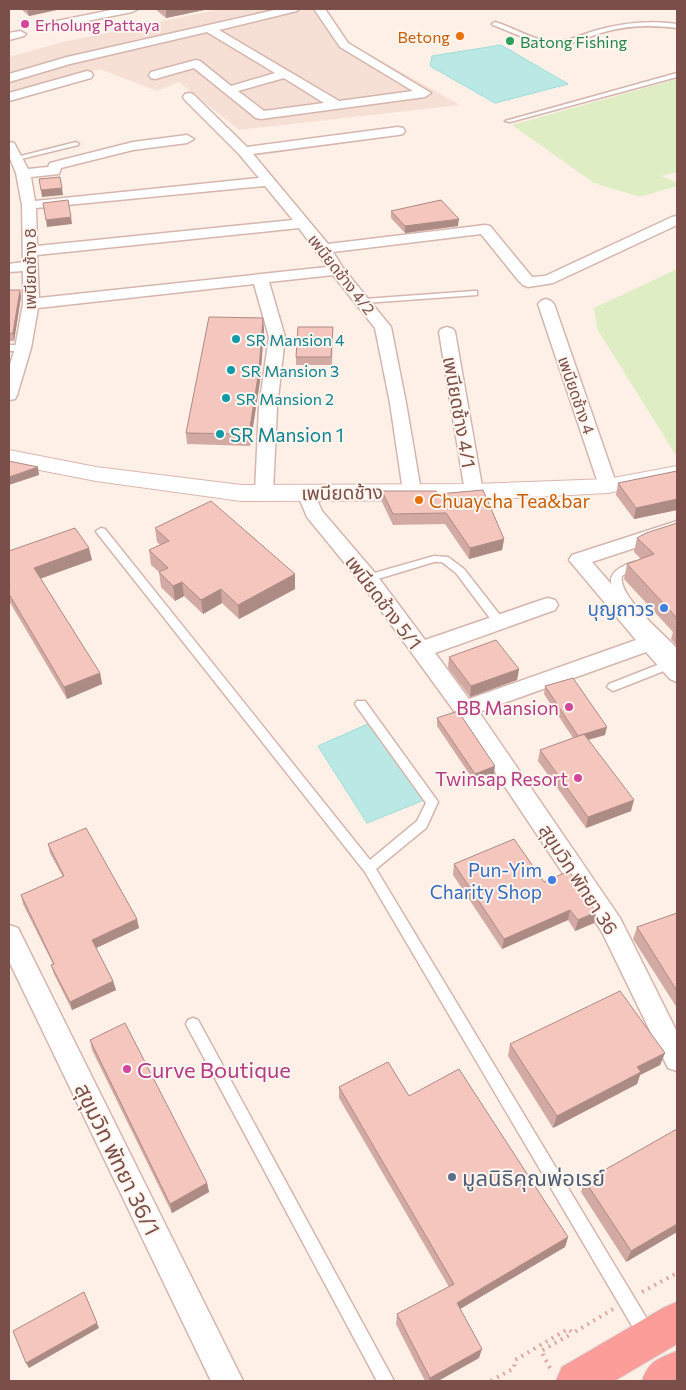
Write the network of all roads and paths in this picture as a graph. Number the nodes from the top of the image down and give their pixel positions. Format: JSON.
{"nodes":[{"id":1,"x":132,"y":9,"type":"edge"},
{"id":2,"x":293,"y":9,"type":"edge"},
{"id":3,"x":320,"y":9,"type":"edge"},
{"id":4,"x":57,"y":24,"type":"dead end"},
{"id":5,"x":496,"y":24,"type":"dead end"},
{"id":6,"x":677,"y":26,"type":"edge"},
{"id":7,"x":208,"y":28,"type":"junction"},
{"id":8,"x":285,"y":74,"type":"junction"},
{"id":9,"x":87,"y":75,"type":"dead end"},
{"id":10,"x":155,"y":75,"type":"dead end"},
{"id":11,"x":677,"y":75,"type":"edge"},
{"id":12,"x":9,"y":78,"type":"edge"},
{"id":13,"x":229,"y":90,"type":"junction"},
{"id":14,"x":9,"y":97,"type":"edge"},
{"id":15,"x":189,"y":97,"type":"dead end"},
{"id":16,"x":337,"y":105,"type":"junction"},
{"id":17,"x":508,"y":121,"type":"dead end"},
{"id":18,"x":398,"y":131,"type":"dead end"},
{"id":19,"x":187,"y":139,"type":"dead end"},
{"id":20,"x":76,"y":144,"type":"dead end"},
{"id":21,"x":9,"y":146,"type":"edge"},
{"id":22,"x":244,"y":151,"type":"junction"},
{"id":23,"x":17,"y":158,"type":"junction"},
{"id":24,"x":23,"y":173,"type":"junction"},
{"id":25,"x":269,"y":181,"type":"junction"},
{"id":26,"x":29,"y":205,"type":"junction"},
{"id":27,"x":677,"y":220,"type":"edge"},
{"id":28,"x":302,"y":223,"type":"junction"},
{"id":29,"x":324,"y":249,"type":"junction"},
{"id":30,"x":30,"y":259,"type":"junction"},
{"id":31,"x":9,"y":268,"type":"edge"},
{"id":32,"x":337,"y":270,"type":"junction"},
{"id":33,"x":260,"y":278,"type":"junction"},
{"id":34,"x":474,"y":293,"type":"dead end"},
{"id":35,"x":364,"y":301,"type":"junction"},
{"id":36,"x":31,"y":304,"type":"junction"},
{"id":37,"x":546,"y":304,"type":"dead end"},
{"id":38,"x":447,"y":332,"type":"dead end"},
{"id":39,"x":16,"y":348,"type":"edge"},
{"id":40,"x":9,"y":395,"type":"edge"},
{"id":41,"x":9,"y":457,"type":"edge"},
{"id":42,"x":677,"y":473,"type":"edge"},
{"id":43,"x":608,"y":486,"type":"junction"},
{"id":44,"x":412,"y":491,"type":"junction"},
{"id":45,"x":264,"y":492,"type":"junction"},
{"id":46,"x":474,"y":492,"type":"junction"},
{"id":47,"x":306,"y":493,"type":"junction"},
{"id":48,"x":677,"y":527,"type":"edge"},
{"id":49,"x":101,"y":531,"type":"dead end"},
{"id":50,"x":634,"y":565,"type":"edge"},
{"id":51,"x":368,"y":578,"type":"junction"},
{"id":52,"x":548,"y":605,"type":"dead end"},
{"id":53,"x":499,"y":622,"type":"junction"},
{"id":54,"x":650,"y":643,"type":"junction"},
{"id":55,"x":420,"y":650,"type":"junction"},
{"id":56,"x":675,"y":665,"type":"edge"},
{"id":57,"x":614,"y":687,"type":"dead end"},
{"id":58,"x":361,"y":704,"type":"dead end"},
{"id":59,"x":465,"y":709,"type":"junction"},
{"id":60,"x":369,"y":868,"type":"junction"},
{"id":61,"x":9,"y":936,"type":"edge"},
{"id":62,"x":193,"y":1024,"type":"dead end"},
{"id":63,"x":677,"y":1059,"type":"edge"},
{"id":64,"x":677,"y":1273,"type":"edge"},
{"id":65,"x":627,"y":1301,"type":"junction"},
{"id":66,"x":663,"y":1330,"type":"edge"},
{"id":67,"x":573,"y":1333,"type":"junction"},
{"id":68,"x":677,"y":1371,"type":"edge"},
{"id":69,"x":565,"y":1377,"type":"edge"},
{"id":70,"x":227,"y":1381,"type":"edge"},
{"id":71,"x":386,"y":1381,"type":"edge"},
{"id":72,"x":490,"y":1381,"type":"edge"},
{"id":73,"x":662,"y":1381,"type":"edge"}],
"edges":[{"from":1,"to":4,"type":"street"},
{"from":2,"to":7,"type":"street"},
{"from":3,"to":16,"type":"street"},
{"from":5,"to":6,"type":"lane"},
{"from":7,"to":8,"type":"street"},
{"from":7,"to":12,"type":"street"},
{"from":8,"to":13,"type":"street"},
{"from":8,"to":16,"type":"street"},
{"from":9,"to":14,"type":"street"},
{"from":10,"to":13,"type":"street"},
{"from":11,"to":17,"type":"lane"},
{"from":13,"to":16,"type":"street"},
{"from":15,"to":22,"type":"street","name":"เพนียดช้าง 4/2"},
{"from":18,"to":22,"type":"street"},
{"from":19,"to":24,"type":"street"},
{"from":20,"to":23,"type":"lane"},
{"from":21,"to":23,"type":"street","name":"เพนียดช้าง 8"},
{"from":22,"to":25,"type":"street","name":"เพนียดช้าง 4/2"},
{"from":23,"to":24,"type":"street","name":"เพนียดช้าง 8"},
{"from":24,"to":26,"type":"street","name":"เพนียดช้าง 8"},
{"from":25,"to":26,"type":"street"},
{"from":25,"to":28,"type":"street","name":"เพนียดช้าง 4/2"},
{"from":26,"to":30,"type":"street","name":"เพนียดช้าง 8"},
{"from":27,"to":29,"type":"street"},
{"from":28,"to":29,"type":"street","name":"เพนียดช้าง 4/2"},
{"from":28,"to":30,"type":"street"},
{"from":29,"to":32,"type":"street","name":"เพนียดช้าง 4/2"},
{"from":30,"to":31,"type":"street"},
{"from":30,"to":36,"type":"street","name":"เพนียดช้าง 8"},
{"from":32,"to":33,"type":"street"},
{"from":32,"to":35,"type":"street","name":"เพนียดช้าง 4/2"},
{"from":33,"to":36,"type":"street"},
{"from":33,"to":45,"type":"street"},
{"from":34,"to":35,"type":"lane"},
{"from":35,"to":44,"type":"street","name":"เพนียดช้าง 4/2"},
{"from":36,"to":39,"type":"street","name":"เพนียดช้าง 8"},
{"from":37,"to":43,"type":"street","name":"เพนียดช้าง 4"},
{"from":38,"to":46,"type":"street","name":"เพนียดช้าง 4/1"},
{"from":39,"to":40,"type":"street","name":"เพนียดช้าง 8"},
{"from":41,"to":45,"type":"street","name":"เพนียดช้าง"},
{"from":42,"to":43,"type":"street","name":"เพนียดช้าง"},
{"from":43,"to":46,"type":"street","name":"เพนียดช้าง"},
{"from":44,"to":46,"type":"street","name":"เพนียดช้าง"},
{"from":44,"to":47,"type":"street","name":"เพนียดช้าง"},
{"from":45,"to":47,"type":"street","name":"เพนียดช้าง"},
{"from":47,"to":51,"type":"street","name":"เพนียดช้าง 5/1"},
{"from":48,"to":54,"type":"street"},
{"from":49,"to":60,"type":"lane"},
{"from":50,"to":56,"type":"lane"},
{"from":51,"to":53,"type":"lane"},
{"from":51,"to":55,"type":"street","name":"เพนียดช้าง 5/1"},
{"from":52,"to":53,"type":"street"},
{"from":53,"to":55,"type":"street"},
{"from":54,"to":56,"type":"street"},
{"from":54,"to":59,"type":"street"},
{"from":55,"to":59,"type":"street","name":"เพนียดช้าง 5/1"},
{"from":56,"to":57,"type":"lane"},
{"from":58,"to":60,"type":"lane"},
{"from":59,"to":63,"type":"street","name":"สุขุมวิท พัทยา 36"},
{"from":60,"to":65,"type":"lane"},
{"from":61,"to":70,"type":"street","name":"สุขุมวิท พัทยา 36/1"},
{"from":62,"to":71,"type":"lane"},
{"from":64,"to":65,"type":"path"},
{"from":65,"to":66,"type":"lane"},
{"from":65,"to":67,"type":"path"},
{"from":66,"to":69,"type":"highway"},
{"from":67,"to":69,"type":"path"},
{"from":67,"to":72,"type":"path"},
{"from":68,"to":73,"type":"highway"}]}
